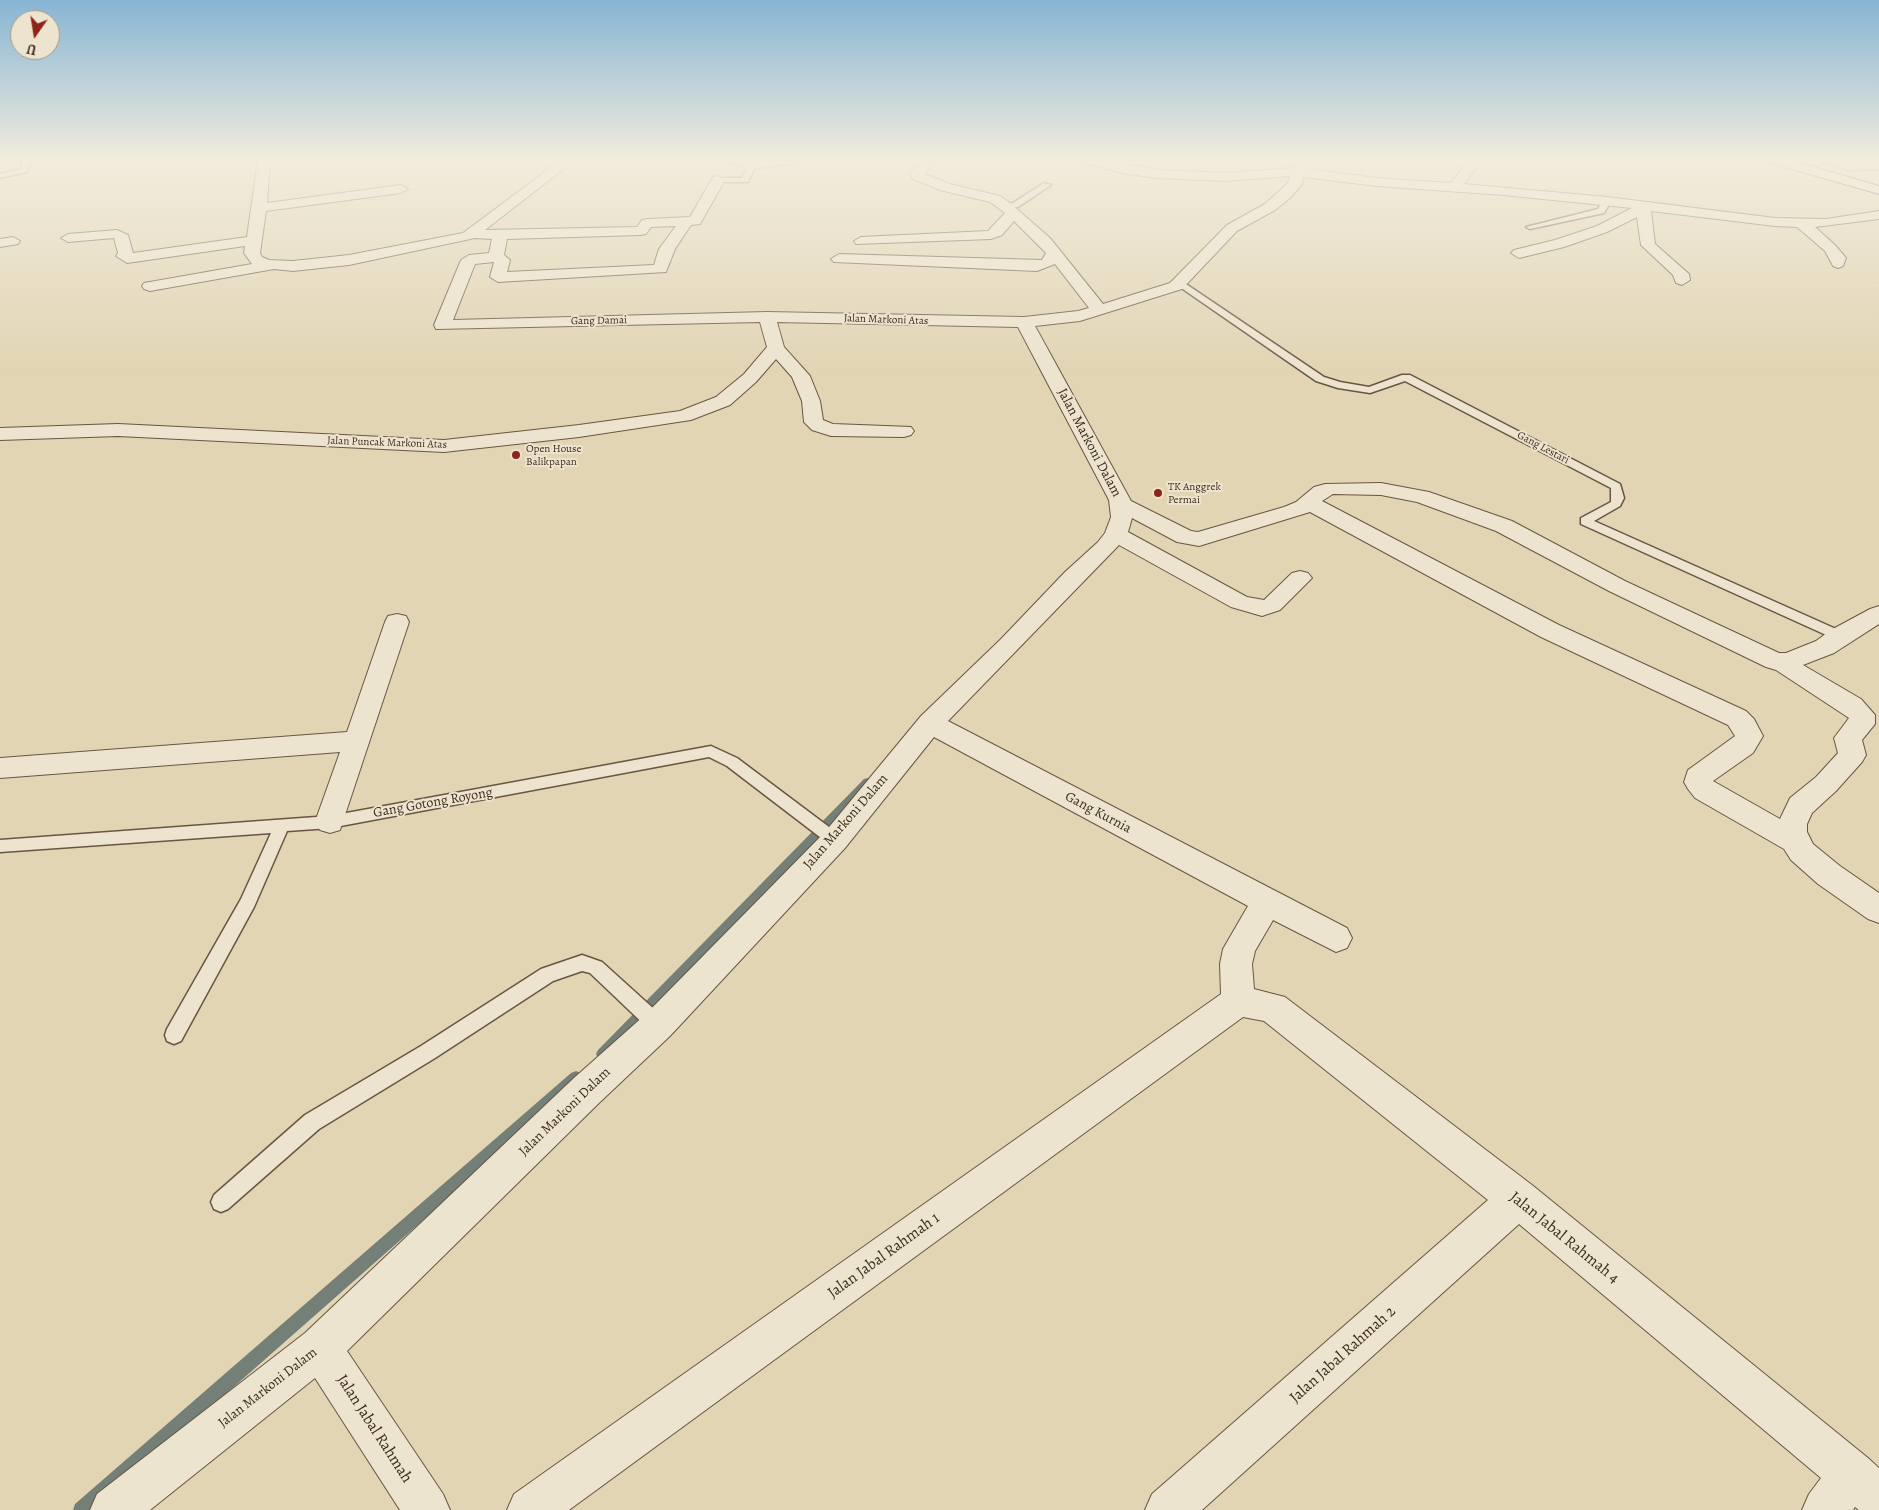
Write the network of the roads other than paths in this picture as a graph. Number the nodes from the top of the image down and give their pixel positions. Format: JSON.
{"nodes":[{"id":1,"x":255,"y":230,"type":"edge"},
{"id":2,"x":475,"y":230,"type":"edge"},
{"id":3,"x":641,"y":230,"type":"edge"},
{"id":4,"x":680,"y":230,"type":"edge"},
{"id":5,"x":998,"y":230,"type":"edge"},
{"id":6,"x":1033,"y":230,"type":"edge"},
{"id":7,"x":1230,"y":230,"type":"edge"},
{"id":8,"x":1598,"y":230,"type":"edge"},
{"id":9,"x":1646,"y":230,"type":"edge"},
{"id":10,"x":1810,"y":230,"type":"edge"},
{"id":11,"x":500,"y":235,"type":"junction"},
{"id":12,"x":468,"y":236,"type":"junction"},
{"id":13,"x":68,"y":238,"type":"dead end"},
{"id":14,"x":253,"y":241,"type":"junction"},
{"id":15,"x":861,"y":241,"type":"dead end"},
{"id":16,"x":1054,"y":253,"type":"junction"},
{"id":17,"x":1519,"y":254,"type":"dead end"},
{"id":18,"x":496,"y":257,"type":"junction"},
{"id":19,"x":839,"y":259,"type":"dead end"},
{"id":20,"x":1838,"y":263,"type":"dead end"},
{"id":21,"x":272,"y":265,"type":"junction"},
{"id":22,"x":1682,"y":280,"type":"dead end"},
{"id":23,"x":1180,"y":283,"type":"junction"},
{"id":24,"x":150,"y":286,"type":"dead end"},
{"id":25,"x":1099,"y":310,"type":"junction"},
{"id":26,"x":758,"y":318,"type":"junction"},
{"id":27,"x":1024,"y":322,"type":"junction"},
{"id":28,"x":776,"y":348,"type":"junction"},
{"id":29,"x":904,"y":431,"type":"dead end"},
{"id":30,"x":0,"y":434,"type":"edge"},
{"id":31,"x":1309,"y":503,"type":"junction"},
{"id":32,"x":1119,"y":519,"type":"junction"},
{"id":33,"x":1300,"y":578,"type":"dead end"},
{"id":34,"x":1879,"y":614,"type":"edge"},
{"id":35,"x":397,"y":622,"type":"dead end"},
{"id":36,"x":1840,"y":636,"type":"junction"},
{"id":37,"x":1782,"y":662,"type":"junction"},
{"id":38,"x":930,"y":723,"type":"junction"},
{"id":39,"x":356,"y":741,"type":"junction"},
{"id":40,"x":0,"y":768,"type":"edge"},
{"id":41,"x":330,"y":822,"type":"junction"},
{"id":42,"x":282,"y":825,"type":"junction"},
{"id":43,"x":834,"y":840,"type":"junction"},
{"id":44,"x":1794,"y":841,"type":"junction"},
{"id":45,"x":0,"y":846,"type":"edge"},
{"id":46,"x":1267,"y":902,"type":"junction"},
{"id":47,"x":1879,"y":910,"type":"edge"},
{"id":48,"x":1336,"y":938,"type":"dead end"},
{"id":49,"x":1238,"y":1002,"type":"junction"},
{"id":50,"x":658,"y":1025,"type":"junction"},
{"id":51,"x":174,"y":1035,"type":"dead end"},
{"id":52,"x":1518,"y":1199,"type":"junction"},
{"id":53,"x":221,"y":1202,"type":"dead end"},
{"id":54,"x":320,"y":1348,"type":"junction"},
{"id":55,"x":1865,"y":1486,"type":"edge"},
{"id":56,"x":113,"y":1510,"type":"edge"},
{"id":57,"x":427,"y":1510,"type":"edge"},
{"id":58,"x":530,"y":1510,"type":"edge"},
{"id":59,"x":1168,"y":1510,"type":"edge"},
{"id":60,"x":1825,"y":1510,"type":"edge"}],
"edges":[{"from":1,"to":14,"type":"street"},
{"from":2,"to":12,"type":"street"},
{"from":3,"to":11,"type":"street"},
{"from":4,"to":18,"type":"street"},
{"from":5,"to":15,"type":"street"},
{"from":6,"to":16,"type":"street"},
{"from":7,"to":23,"type":"street"},
{"from":8,"to":17,"type":"street"},
{"from":9,"to":22,"type":"street"},
{"from":10,"to":20,"type":"street"},
{"from":11,"to":12,"type":"street"},
{"from":11,"to":18,"type":"street"},
{"from":12,"to":21,"type":"street"},
{"from":13,"to":14,"type":"street"},
{"from":14,"to":21,"type":"street"},
{"from":16,"to":19,"type":"street"},
{"from":16,"to":25,"type":"street"},
{"from":18,"to":26,"type":"street","name":"Gang Damai"},
{"from":21,"to":24,"type":"street"},
{"from":23,"to":25,"type":"street"},
{"from":23,"to":36,"type":"lane","name":"Gang Lestari"},
{"from":25,"to":27,"type":"street"},
{"from":26,"to":27,"type":"street","name":"Jalan Markoni Atas"},
{"from":26,"to":28,"type":"street"},
{"from":27,"to":32,"type":"street","name":"Jalan Markoni Dalam"},
{"from":28,"to":29,"type":"street"},
{"from":28,"to":30,"type":"street","name":"Jalan Puncak Markoni Atas"},
{"from":31,"to":32,"type":"street"},
{"from":31,"to":37,"type":"street"},
{"from":31,"to":44,"type":"street"},
{"from":32,"to":33,"type":"street"},
{"from":32,"to":38,"type":"street","name":"Jalan Markoni Dalam"},
{"from":34,"to":36,"type":"street"},
{"from":35,"to":39,"type":"street"},
{"from":36,"to":37,"type":"street"},
{"from":37,"to":44,"type":"street"},
{"from":38,"to":43,"type":"street","name":"Jalan Markoni Dalam"},
{"from":38,"to":46,"type":"street","name":"Gang Kurnia"},
{"from":39,"to":40,"type":"street"},
{"from":39,"to":41,"type":"street"},
{"from":41,"to":42,"type":"lane","name":"Gang Gotong Royong"},
{"from":41,"to":43,"type":"lane","name":"Gang Gotong Royong"},
{"from":42,"to":45,"type":"lane","name":"Gang Gotong Royong"},
{"from":42,"to":51,"type":"lane"},
{"from":43,"to":50,"type":"street","name":"Jalan Markoni Dalam"},
{"from":44,"to":47,"type":"street"},
{"from":46,"to":48,"type":"street","name":"Gang Kurnia"},
{"from":46,"to":49,"type":"street"},
{"from":49,"to":52,"type":"street","name":"Jalan Jabal Rahmah 4"},
{"from":49,"to":58,"type":"street","name":"Jalan Jabal Rahmah 1"},
{"from":50,"to":53,"type":"lane"},
{"from":50,"to":54,"type":"street","name":"Jalan Markoni Dalam"},
{"from":52,"to":55,"type":"street","name":"Jalan Jabal Rahmah 4"},
{"from":52,"to":59,"type":"street","name":"Jalan Jabal Rahmah 2"},
{"from":54,"to":56,"type":"street","name":"Jalan Markoni Dalam"},
{"from":54,"to":57,"type":"street","name":"Jalan Jabal Rahmah"},
{"from":55,"to":60,"type":"street"}]}
